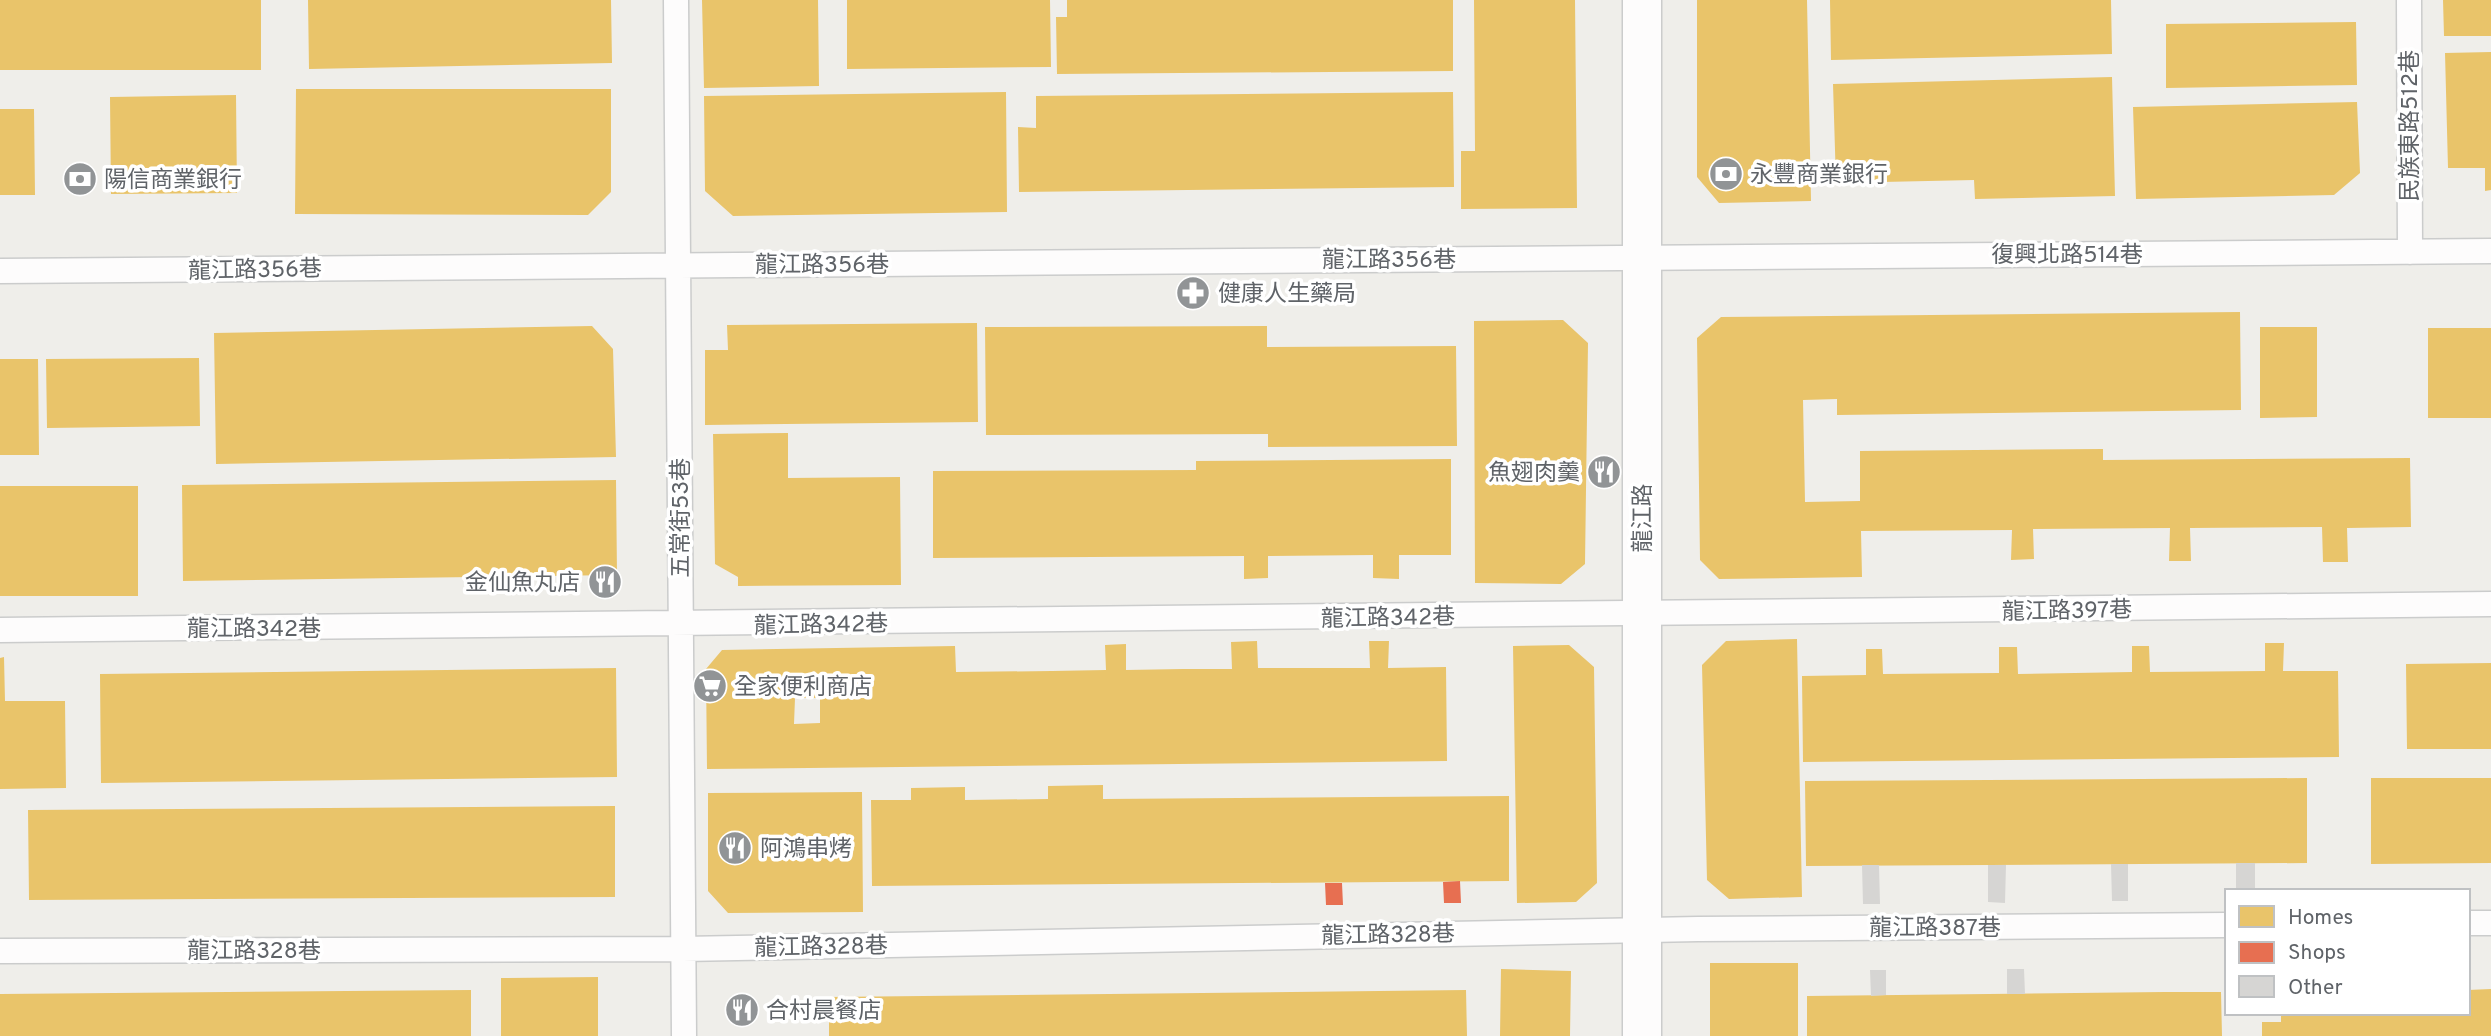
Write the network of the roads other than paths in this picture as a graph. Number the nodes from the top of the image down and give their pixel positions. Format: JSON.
{"nodes":[{"id":1,"x":676,"y":0,"type":"edge"},
{"id":2,"x":1642,"y":0,"type":"edge"},
{"id":3,"x":2409,"y":0,"type":"edge"},
{"id":4,"x":2491,"y":251,"type":"edge"},
{"id":5,"x":2410,"y":252,"type":"junction"},
{"id":6,"x":1643,"y":257,"type":"junction"},
{"id":7,"x":677,"y":265,"type":"junction"},
{"id":8,"x":0,"y":271,"type":"edge"},
{"id":9,"x":2491,"y":604,"type":"edge"},
{"id":10,"x":1643,"y":614,"type":"junction"},
{"id":11,"x":680,"y":625,"type":"junction"},
{"id":12,"x":0,"y":630,"type":"edge"},
{"id":13,"x":2470,"y":923,"type":"edge"},
{"id":14,"x":2491,"y":923,"type":"edge"},
{"id":15,"x":2225,"y":925,"type":"edge"},
{"id":16,"x":1642,"y":930,"type":"junction"},
{"id":17,"x":683,"y":949,"type":"junction"},
{"id":18,"x":0,"y":951,"type":"edge"},
{"id":19,"x":684,"y":1036,"type":"edge"},
{"id":20,"x":1642,"y":1036,"type":"edge"}],
"edges":[{"from":1,"to":7,"type":"lane","name":"五常街53巷"},
{"from":2,"to":6,"type":"street","name":"龍江路"},
{"from":3,"to":5,"type":"lane","name":"民族東路512巷"},
{"from":4,"to":5,"type":"lane","name":"復興北路514巷"},
{"from":5,"to":6,"type":"lane","name":"復興北路514巷"},
{"from":6,"to":7,"type":"lane","name":"龍江路356巷"},
{"from":6,"to":10,"type":"street","name":"龍江路"},
{"from":7,"to":8,"type":"lane","name":"龍江路356巷"},
{"from":7,"to":11,"type":"lane","name":"五常街53巷"},
{"from":9,"to":10,"type":"lane","name":"龍江路397巷"},
{"from":10,"to":11,"type":"lane","name":"龍江路342巷"},
{"from":10,"to":16,"type":"street","name":"龍江路"},
{"from":11,"to":12,"type":"lane","name":"龍江路342巷"},
{"from":11,"to":17,"type":"lane","name":"五常街53巷"},
{"from":13,"to":14,"type":"lane"},
{"from":15,"to":16,"type":"lane","name":"龍江路387巷"},
{"from":16,"to":17,"type":"lane","name":"龍江路328巷"},
{"from":16,"to":20,"type":"street","name":"龍江路"},
{"from":17,"to":18,"type":"lane","name":"龍江路328巷"},
{"from":17,"to":19,"type":"lane","name":"五常街53巷"}]}
